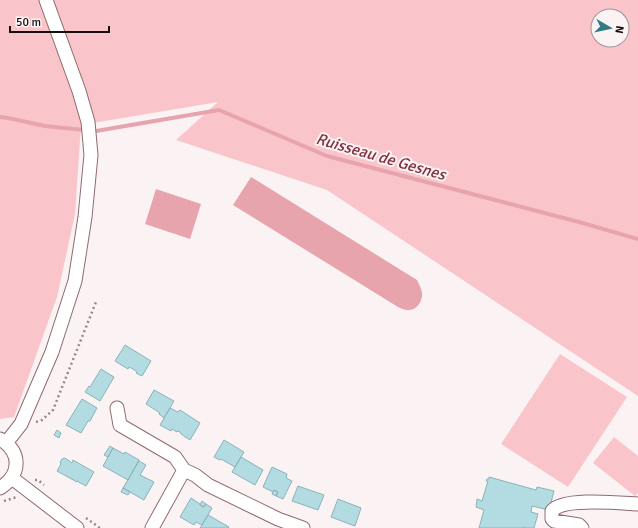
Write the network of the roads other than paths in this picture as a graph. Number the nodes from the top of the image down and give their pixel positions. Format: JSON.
{"nodes":[{"id":1,"x":46,"y":0,"type":"edge"},
{"id":2,"x":117,"y":408,"type":"dead end"},
{"id":3,"x":3,"y":441,"type":"edge"},
{"id":4,"x":184,"y":470,"type":"junction"},
{"id":5,"x":12,"y":478,"type":"junction"},
{"id":6,"x":0,"y":488,"type":"edge"},
{"id":7,"x":638,"y":504,"type":"edge"},
{"id":8,"x":77,"y":528,"type":"edge"},
{"id":9,"x":152,"y":528,"type":"edge"},
{"id":10,"x":303,"y":528,"type":"edge"},
{"id":11,"x":582,"y":528,"type":"edge"}],
"edges":[{"from":1,"to":3,"type":"street"},
{"from":2,"to":4,"type":"street"},
{"from":3,"to":5,"type":"street"},
{"from":4,"to":9,"type":"street"},
{"from":4,"to":10,"type":"street"},
{"from":5,"to":6,"type":"street"},
{"from":5,"to":8,"type":"street"},
{"from":7,"to":11,"type":"street"}]}
